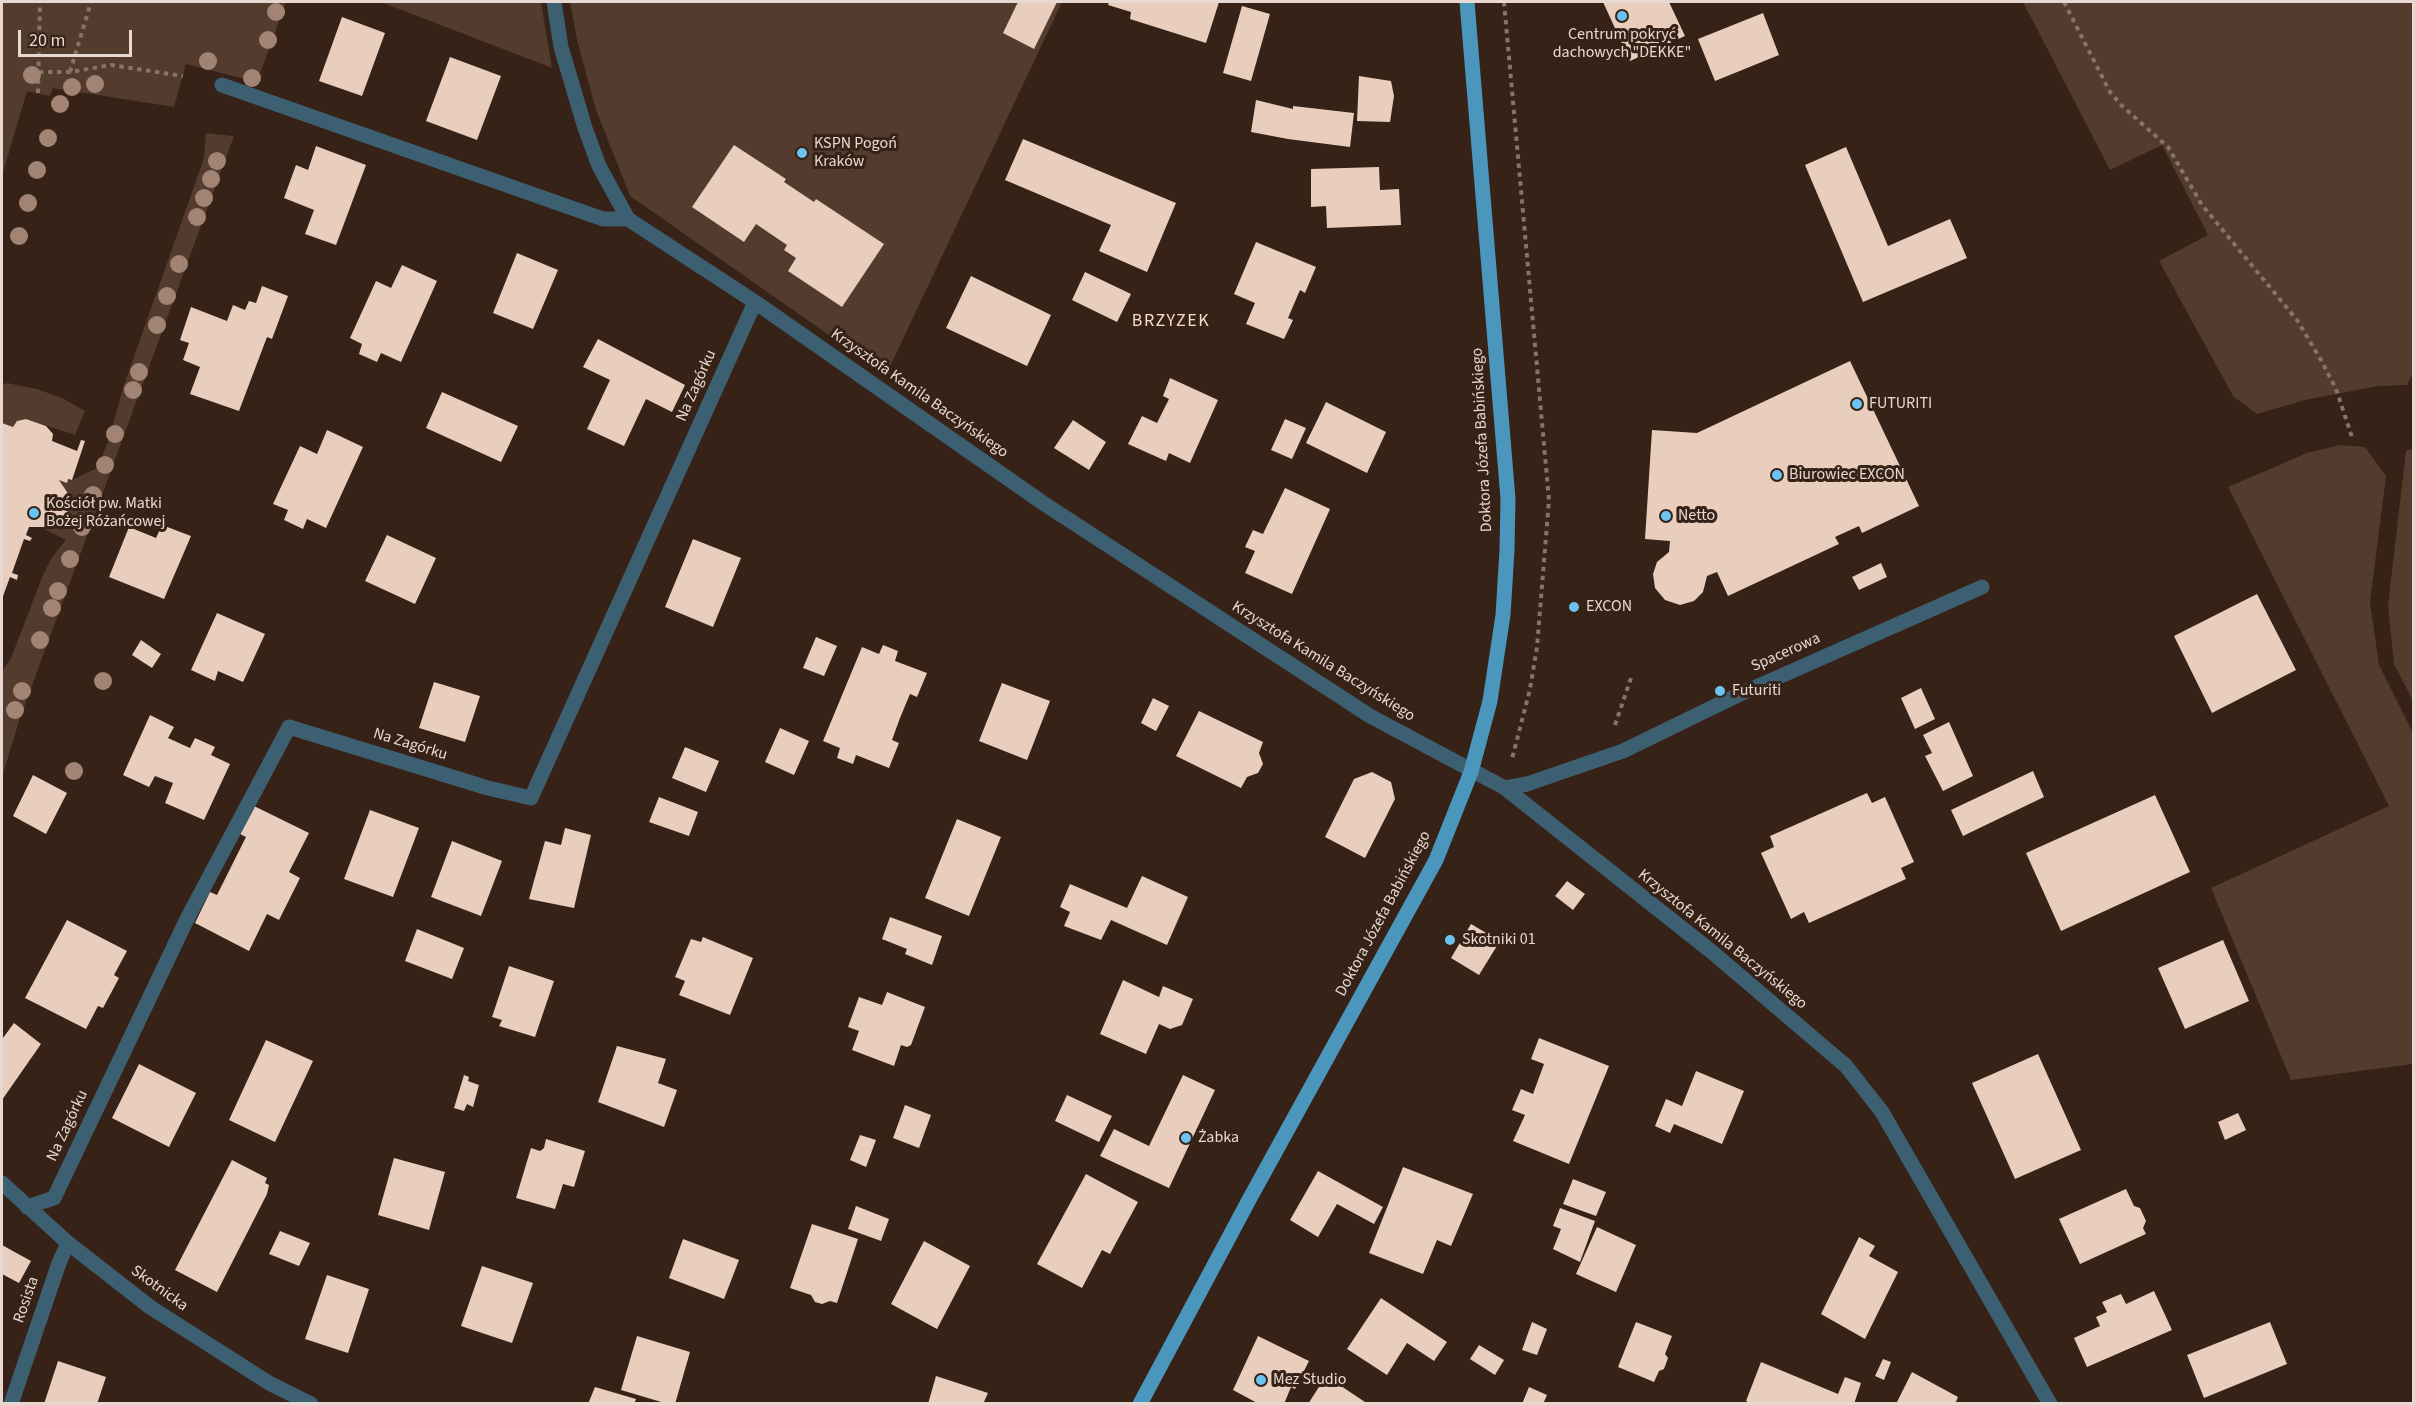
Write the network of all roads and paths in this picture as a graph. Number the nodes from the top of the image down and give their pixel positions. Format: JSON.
{"nodes":[{"id":1,"x":40,"y":2,"type":"edge"},
{"id":2,"x":91,"y":2,"type":"edge"},
{"id":3,"x":554,"y":2,"type":"edge"},
{"id":4,"x":1467,"y":2,"type":"edge"},
{"id":5,"x":2064,"y":2,"type":"edge"},
{"id":6,"x":39,"y":72,"type":"junction"},
{"id":7,"x":70,"y":72,"type":"junction"},
{"id":8,"x":183,"y":76,"type":"dead end"},
{"id":9,"x":222,"y":85,"type":"dead end"},
{"id":10,"x":38,"y":93,"type":"dead end"},
{"id":11,"x":628,"y":219,"type":"junction"},
{"id":12,"x":755,"y":302,"type":"junction"},
{"id":13,"x":2352,"y":437,"type":"dead end"},
{"id":14,"x":1982,"y":587,"type":"dead end"},
{"id":15,"x":1631,"y":678,"type":"dead end"},
{"id":16,"x":1603,"y":758,"type":"junction"},
{"id":17,"x":1471,"y":772,"type":"junction"},
{"id":18,"x":1504,"y":788,"type":"junction"},
{"id":19,"x":2,"y":1183,"type":"edge"},
{"id":20,"x":27,"y":1207,"type":"junction"},
{"id":21,"x":68,"y":1243,"type":"junction"},
{"id":22,"x":10,"y":1404,"type":"edge"},
{"id":23,"x":311,"y":1404,"type":"edge"},
{"id":24,"x":1140,"y":1404,"type":"edge"},
{"id":25,"x":2050,"y":1404,"type":"edge"}],
"edges":[{"from":1,"to":6,"type":"path"},
{"from":2,"to":7,"type":"path"},
{"from":3,"to":11,"type":"street","name":"Krzysztofa Kamila Baczyńskiego"},
{"from":4,"to":17,"type":"main road","name":"Doktora Józefa Babińskiego"},
{"from":5,"to":13,"type":"path"},
{"from":6,"to":7,"type":"path"},
{"from":6,"to":10,"type":"path"},
{"from":7,"to":8,"type":"path"},
{"from":9,"to":11,"type":"street"},
{"from":11,"to":12,"type":"street","name":"Krzysztofa Kamila Baczyńskiego"},
{"from":12,"to":17,"type":"street","name":"Krzysztofa Kamila Baczyńskiego"},
{"from":12,"to":20,"type":"street","name":"Na Zagórku"},
{"from":14,"to":16,"type":"street","name":"Spacerowa"},
{"from":15,"to":16,"type":"path"},
{"from":16,"to":18,"type":"street","name":"Spacerowa"},
{"from":17,"to":18,"type":"street","name":"Krzysztofa Kamila Baczyńskiego"},
{"from":17,"to":24,"type":"main road","name":"Doktora Józefa Babińskiego"},
{"from":18,"to":25,"type":"street","name":"Krzysztofa Kamila Baczyńskiego"},
{"from":19,"to":20,"type":"street","name":"Skotnicka"},
{"from":20,"to":21,"type":"street","name":"Skotnicka"},
{"from":21,"to":22,"type":"street","name":"Rosista"},
{"from":21,"to":23,"type":"street","name":"Skotnicka"}]}
